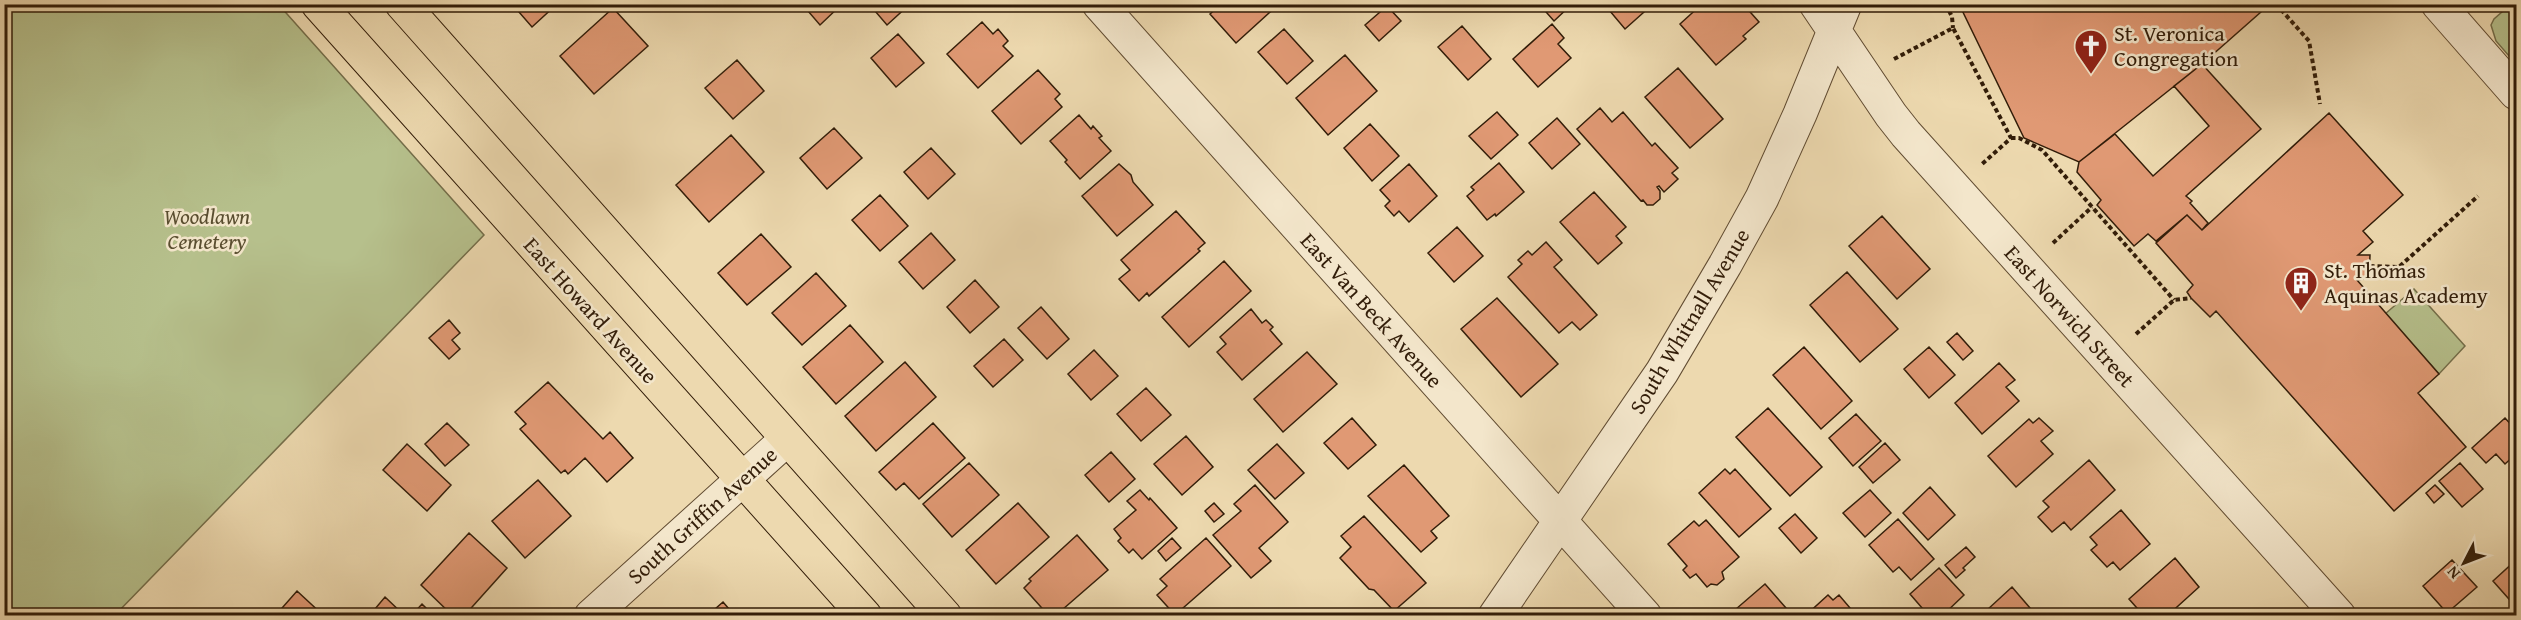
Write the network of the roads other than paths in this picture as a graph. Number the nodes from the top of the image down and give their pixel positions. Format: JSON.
{"nodes":[{"id":1,"x":318,"y":4,"type":"edge"},
{"id":2,"x":402,"y":4,"type":"edge"},
{"id":3,"x":1099,"y":4,"type":"edge"},
{"id":4,"x":2438,"y":4,"type":"edge"},
{"id":5,"x":1832,"y":13,"type":"edge"},
{"id":6,"x":2517,"y":93,"type":"edge"},
{"id":7,"x":787,"y":439,"type":"junction"},
{"id":8,"x":742,"y":478,"type":"junction"},
{"id":9,"x":1560,"y":521,"type":"junction"},
{"id":10,"x":591,"y":615,"type":"edge"},
{"id":11,"x":865,"y":615,"type":"edge"},
{"id":12,"x":945,"y":615,"type":"edge"},
{"id":13,"x":1495,"y":615,"type":"edge"},
{"id":14,"x":1645,"y":615,"type":"edge"},
{"id":15,"x":2339,"y":615,"type":"edge"}],
"edges":[{"from":1,"to":8,"type":"main road","name":"East Howard Avenue"},
{"from":2,"to":7,"type":"main road"},
{"from":3,"to":9,"type":"street","name":"East Van Beck Avenue"},
{"from":4,"to":6,"type":"street"},
{"from":5,"to":9,"type":"street","name":"South Whitnall Avenue"},
{"from":5,"to":15,"type":"street","name":"East Norwich Street"},
{"from":7,"to":8,"type":"street","name":"South Griffin Avenue"},
{"from":7,"to":12,"type":"main road"},
{"from":8,"to":10,"type":"street","name":"South Griffin Avenue"},
{"from":8,"to":11,"type":"main road","name":"East Howard Avenue"},
{"from":9,"to":13,"type":"street","name":"South Whitnall Avenue"},
{"from":9,"to":14,"type":"street","name":"East Van Beck Avenue"}]}
